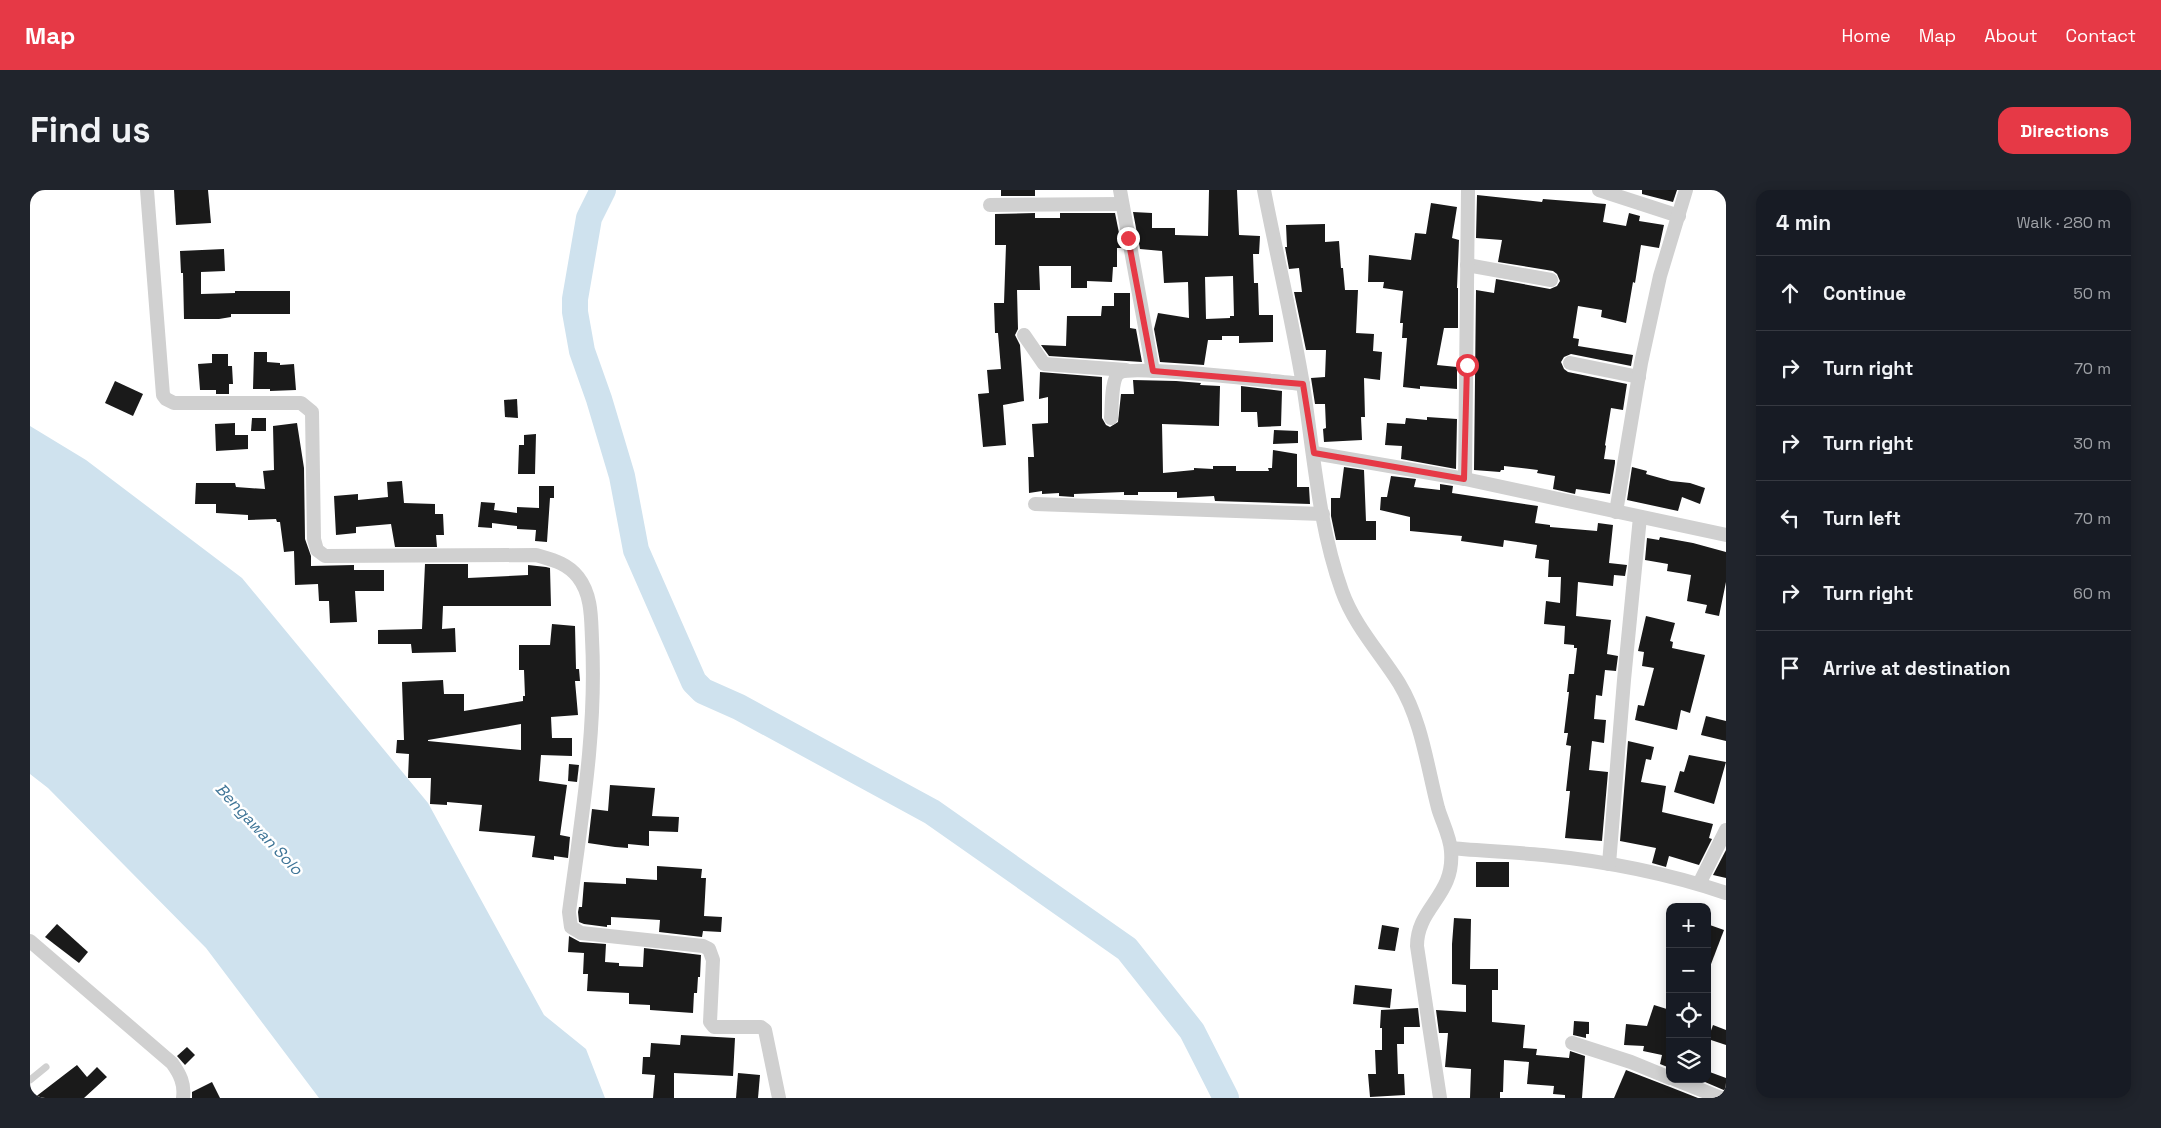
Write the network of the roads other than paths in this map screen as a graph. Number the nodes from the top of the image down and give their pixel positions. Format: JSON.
{"nodes":[{"id":1,"x":147,"y":190,"type":"edge"},
{"id":2,"x":1264,"y":190,"type":"edge"},
{"id":3,"x":1468,"y":190,"type":"edge"},
{"id":4,"x":1599,"y":190,"type":"edge"},
{"id":5,"x":1686,"y":190,"type":"edge"},
{"id":6,"x":1121,"y":197,"type":"edge"},
{"id":7,"x":990,"y":205,"type":"dead end"},
{"id":8,"x":1678,"y":216,"type":"junction"},
{"id":9,"x":1467,"y":265,"type":"junction"},
{"id":10,"x":1551,"y":280,"type":"dead end"},
{"id":11,"x":1024,"y":335,"type":"dead end"},
{"id":12,"x":1570,"y":363,"type":"dead end"},
{"id":13,"x":1126,"y":370,"type":"junction"},
{"id":14,"x":1153,"y":371,"type":"junction"},
{"id":15,"x":1639,"y":377,"type":"junction"},
{"id":16,"x":1303,"y":384,"type":"junction"},
{"id":17,"x":1111,"y":418,"type":"dead end"},
{"id":18,"x":1314,"y":453,"type":"junction"},
{"id":19,"x":1464,"y":479,"type":"junction"},
{"id":20,"x":1035,"y":504,"type":"dead end"},
{"id":21,"x":1616,"y":512,"type":"junction"},
{"id":22,"x":1323,"y":514,"type":"junction"},
{"id":23,"x":1640,"y":517,"type":"junction"},
{"id":24,"x":1726,"y":535,"type":"edge"},
{"id":25,"x":1726,"y":830,"type":"edge"},
{"id":26,"x":1451,"y":848,"type":"junction"},
{"id":27,"x":1609,"y":864,"type":"junction"},
{"id":28,"x":1699,"y":884,"type":"junction"},
{"id":29,"x":1726,"y":893,"type":"edge"},
{"id":30,"x":30,"y":941,"type":"edge"},
{"id":31,"x":1572,"y":1043,"type":"dead end"},
{"id":32,"x":46,"y":1067,"type":"dead end"},
{"id":33,"x":1666,"y":1076,"type":"edge"},
{"id":34,"x":30,"y":1080,"type":"edge"},
{"id":35,"x":1684,"y":1083,"type":"edge"},
{"id":36,"x":183,"y":1098,"type":"edge"},
{"id":37,"x":779,"y":1098,"type":"edge"},
{"id":38,"x":1440,"y":1098,"type":"edge"},
{"id":39,"x":1721,"y":1098,"type":"edge"}],
"edges":[{"from":1,"to":37,"type":"street"},
{"from":2,"to":16,"type":"street"},
{"from":3,"to":9,"type":"street"},
{"from":4,"to":8,"type":"street"},
{"from":5,"to":8,"type":"street"},
{"from":6,"to":7,"type":"street"},
{"from":6,"to":14,"type":"street"},
{"from":8,"to":15,"type":"street"},
{"from":9,"to":10,"type":"street"},
{"from":9,"to":19,"type":"street"},
{"from":11,"to":13,"type":"street"},
{"from":12,"to":15,"type":"street"},
{"from":13,"to":14,"type":"street"},
{"from":13,"to":17,"type":"street"},
{"from":14,"to":16,"type":"street"},
{"from":15,"to":21,"type":"street"},
{"from":16,"to":18,"type":"street"},
{"from":18,"to":19,"type":"street"},
{"from":18,"to":22,"type":"street"},
{"from":19,"to":21,"type":"street"},
{"from":20,"to":22,"type":"street"},
{"from":21,"to":23,"type":"street"},
{"from":22,"to":26,"type":"street"},
{"from":23,"to":24,"type":"street"},
{"from":23,"to":27,"type":"street"},
{"from":25,"to":28,"type":"street"},
{"from":26,"to":27,"type":"street"},
{"from":26,"to":38,"type":"street"},
{"from":27,"to":28,"type":"street"},
{"from":28,"to":29,"type":"street"},
{"from":30,"to":36,"type":"street"},
{"from":31,"to":33,"type":"street"},
{"from":32,"to":34,"type":"lane"},
{"from":35,"to":39,"type":"street"}]}
